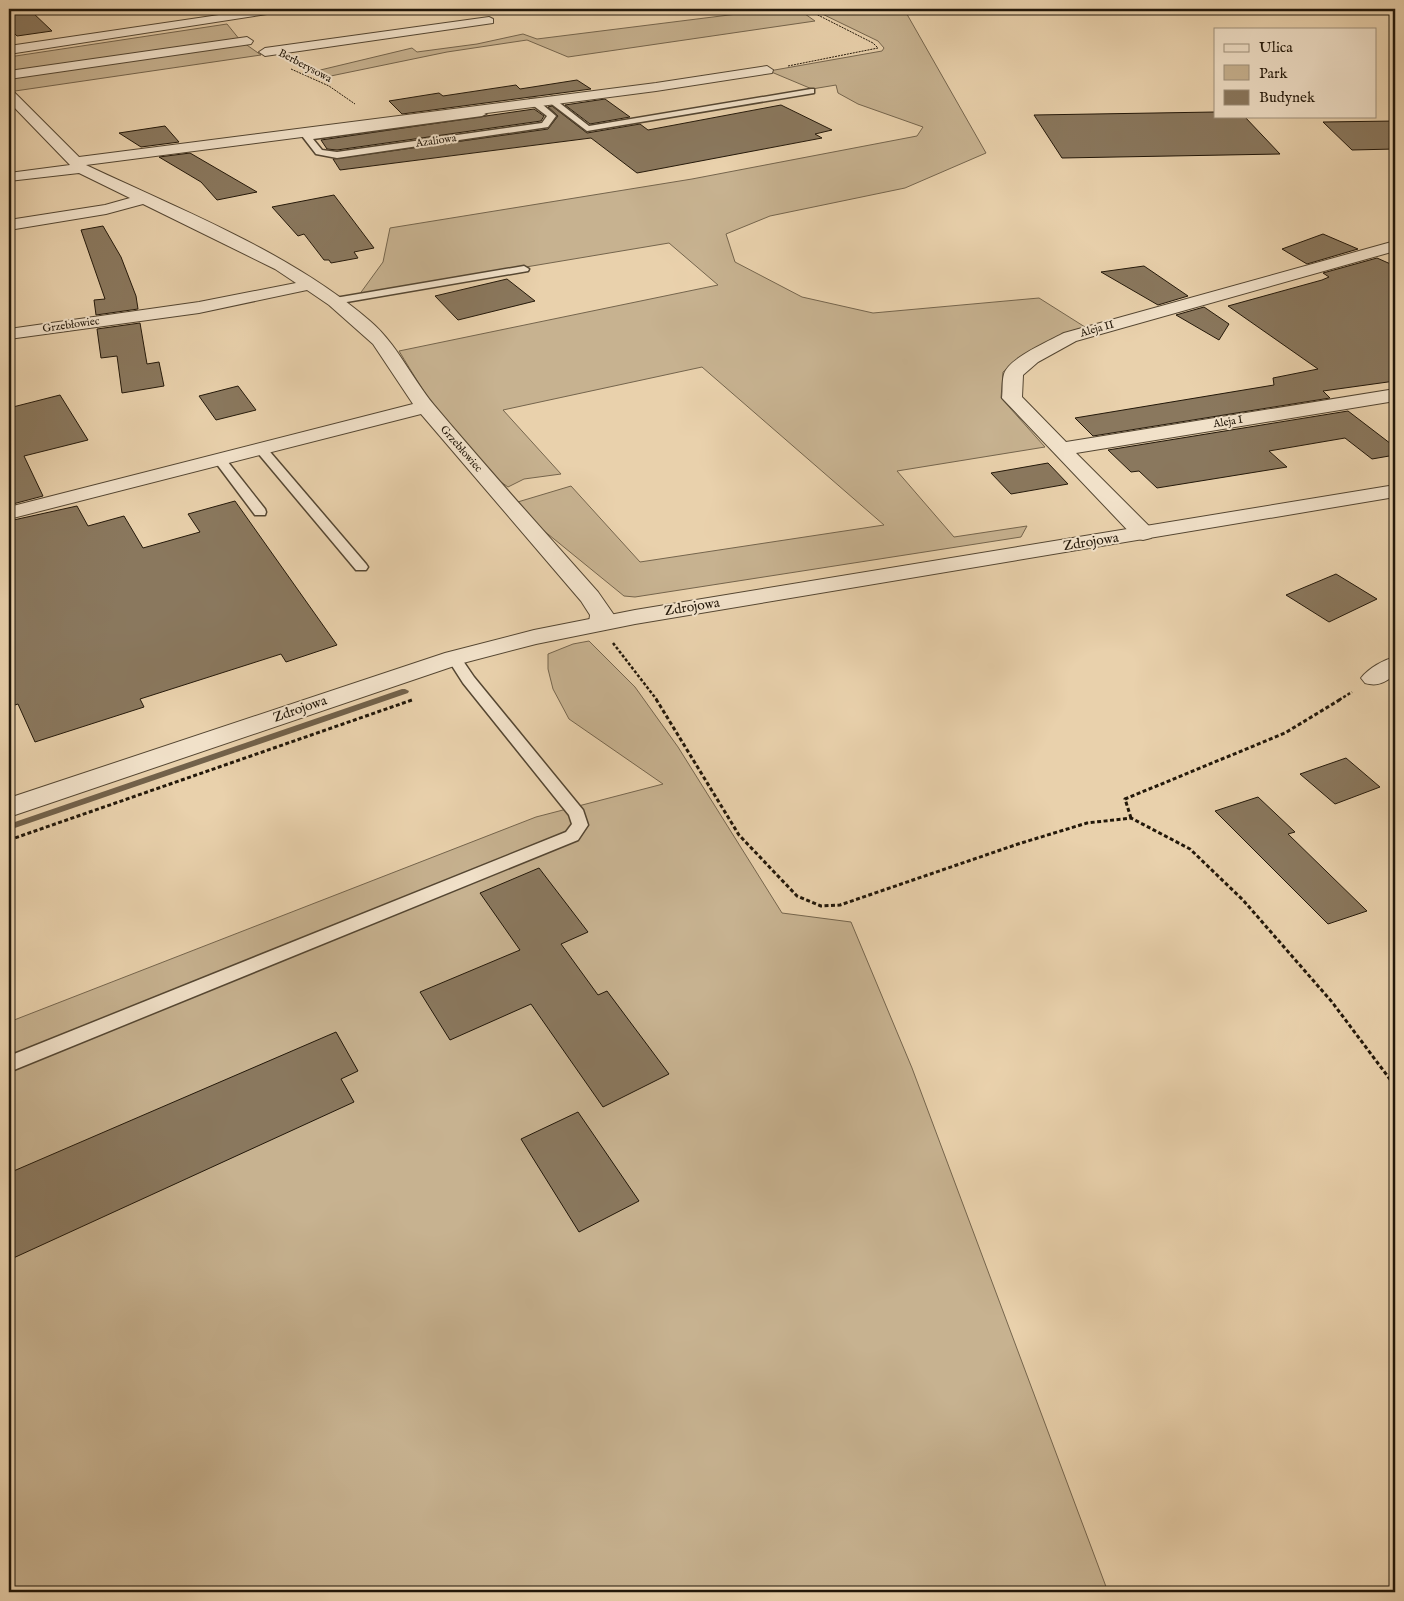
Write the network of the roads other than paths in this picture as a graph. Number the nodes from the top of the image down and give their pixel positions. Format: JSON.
{"nodes":[{"id":1,"x":280,"y":9,"type":"edge"},
{"id":2,"x":489,"y":21,"type":"dead end"},
{"id":3,"x":247,"y":41,"type":"dead end"},
{"id":4,"x":9,"y":50,"type":"edge"},
{"id":5,"x":265,"y":52,"type":"road end"},
{"id":6,"x":767,"y":70,"type":"road end"},
{"id":7,"x":9,"y":74,"type":"edge"},
{"id":8,"x":811,"y":91,"type":"dead end"},
{"id":9,"x":9,"y":95,"type":"edge"},
{"id":10,"x":540,"y":102,"type":"junction"},
{"id":11,"x":305,"y":134,"type":"junction"},
{"id":12,"x":78,"y":165,"type":"junction"},
{"id":13,"x":9,"y":177,"type":"edge"},
{"id":14,"x":144,"y":199,"type":"junction"},
{"id":15,"x":9,"y":225,"type":"edge"},
{"id":16,"x":1395,"y":246,"type":"edge"},
{"id":17,"x":524,"y":270,"type":"dead end"},
{"id":18,"x":311,"y":284,"type":"junction"},
{"id":19,"x":334,"y":301,"type":"junction"},
{"id":20,"x":9,"y":334,"type":"edge"},
{"id":21,"x":1395,"y":395,"type":"edge"},
{"id":22,"x":425,"y":408,"type":"junction"},
{"id":23,"x":261,"y":449,"type":"junction"},
{"id":24,"x":1062,"y":449,"type":"junction"},
{"id":25,"x":220,"y":460,"type":"junction"},
{"id":26,"x":1395,"y":491,"type":"edge"},
{"id":27,"x":260,"y":512,"type":"dead end"},
{"id":28,"x":9,"y":514,"type":"edge"},
{"id":29,"x":1143,"y":533,"type":"junction"},
{"id":30,"x":361,"y":567,"type":"dead end"},
{"id":31,"x":601,"y":623,"type":"junction"},
{"id":32,"x":454,"y":658,"type":"junction"},
{"id":33,"x":1395,"y":664,"type":"edge"},
{"id":34,"x":1374,"y":678,"type":"road end"},
{"id":35,"x":9,"y":808,"type":"edge"},
{"id":36,"x":9,"y":1064,"type":"edge"}],
"edges":[{"from":1,"to":4,"type":"street"},
{"from":2,"to":5,"type":"street"},
{"from":3,"to":7,"type":"street"},
{"from":6,"to":10,"type":"street","name":"Azaliowa"},
{"from":8,"to":10,"type":"lane"},
{"from":9,"to":12,"type":"street","name":"Grzebłowiec"},
{"from":10,"to":11,"type":"lane","name":"Azaliowa"},
{"from":10,"to":11,"type":"street","name":"Azaliowa"},
{"from":10,"to":11,"type":"lane","name":"Azaliowa"},
{"from":11,"to":12,"type":"street","name":"Azaliowa"},
{"from":12,"to":13,"type":"street"},
{"from":12,"to":14,"type":"street","name":"Grzebłowiec"},
{"from":14,"to":15,"type":"street"},
{"from":14,"to":18,"type":"street","name":"Grzebłowiec"},
{"from":16,"to":24,"type":"street","name":"Aleja II"},
{"from":17,"to":19,"type":"lane"},
{"from":18,"to":19,"type":"street","name":"Grzebłowiec"},
{"from":18,"to":20,"type":"street","name":"Grzebłowiec"},
{"from":19,"to":22,"type":"street","name":"Grzebłowiec"},
{"from":21,"to":24,"type":"street","name":"Aleja I"},
{"from":22,"to":23,"type":"street"},
{"from":22,"to":31,"type":"street","name":"Grzebłowiec"},
{"from":23,"to":25,"type":"street"},
{"from":23,"to":30,"type":"lane"},
{"from":24,"to":29,"type":"street","name":"Aleja II"},
{"from":25,"to":27,"type":"lane"},
{"from":25,"to":28,"type":"street"},
{"from":26,"to":29,"type":"street","name":"Zdrojowa"},
{"from":29,"to":31,"type":"street","name":"Zdrojowa"},
{"from":31,"to":32,"type":"street","name":"Zdrojowa"},
{"from":32,"to":35,"type":"street","name":"Zdrojowa"},
{"from":32,"to":36,"type":"lane"},
{"from":33,"to":34,"type":"street"}]}
